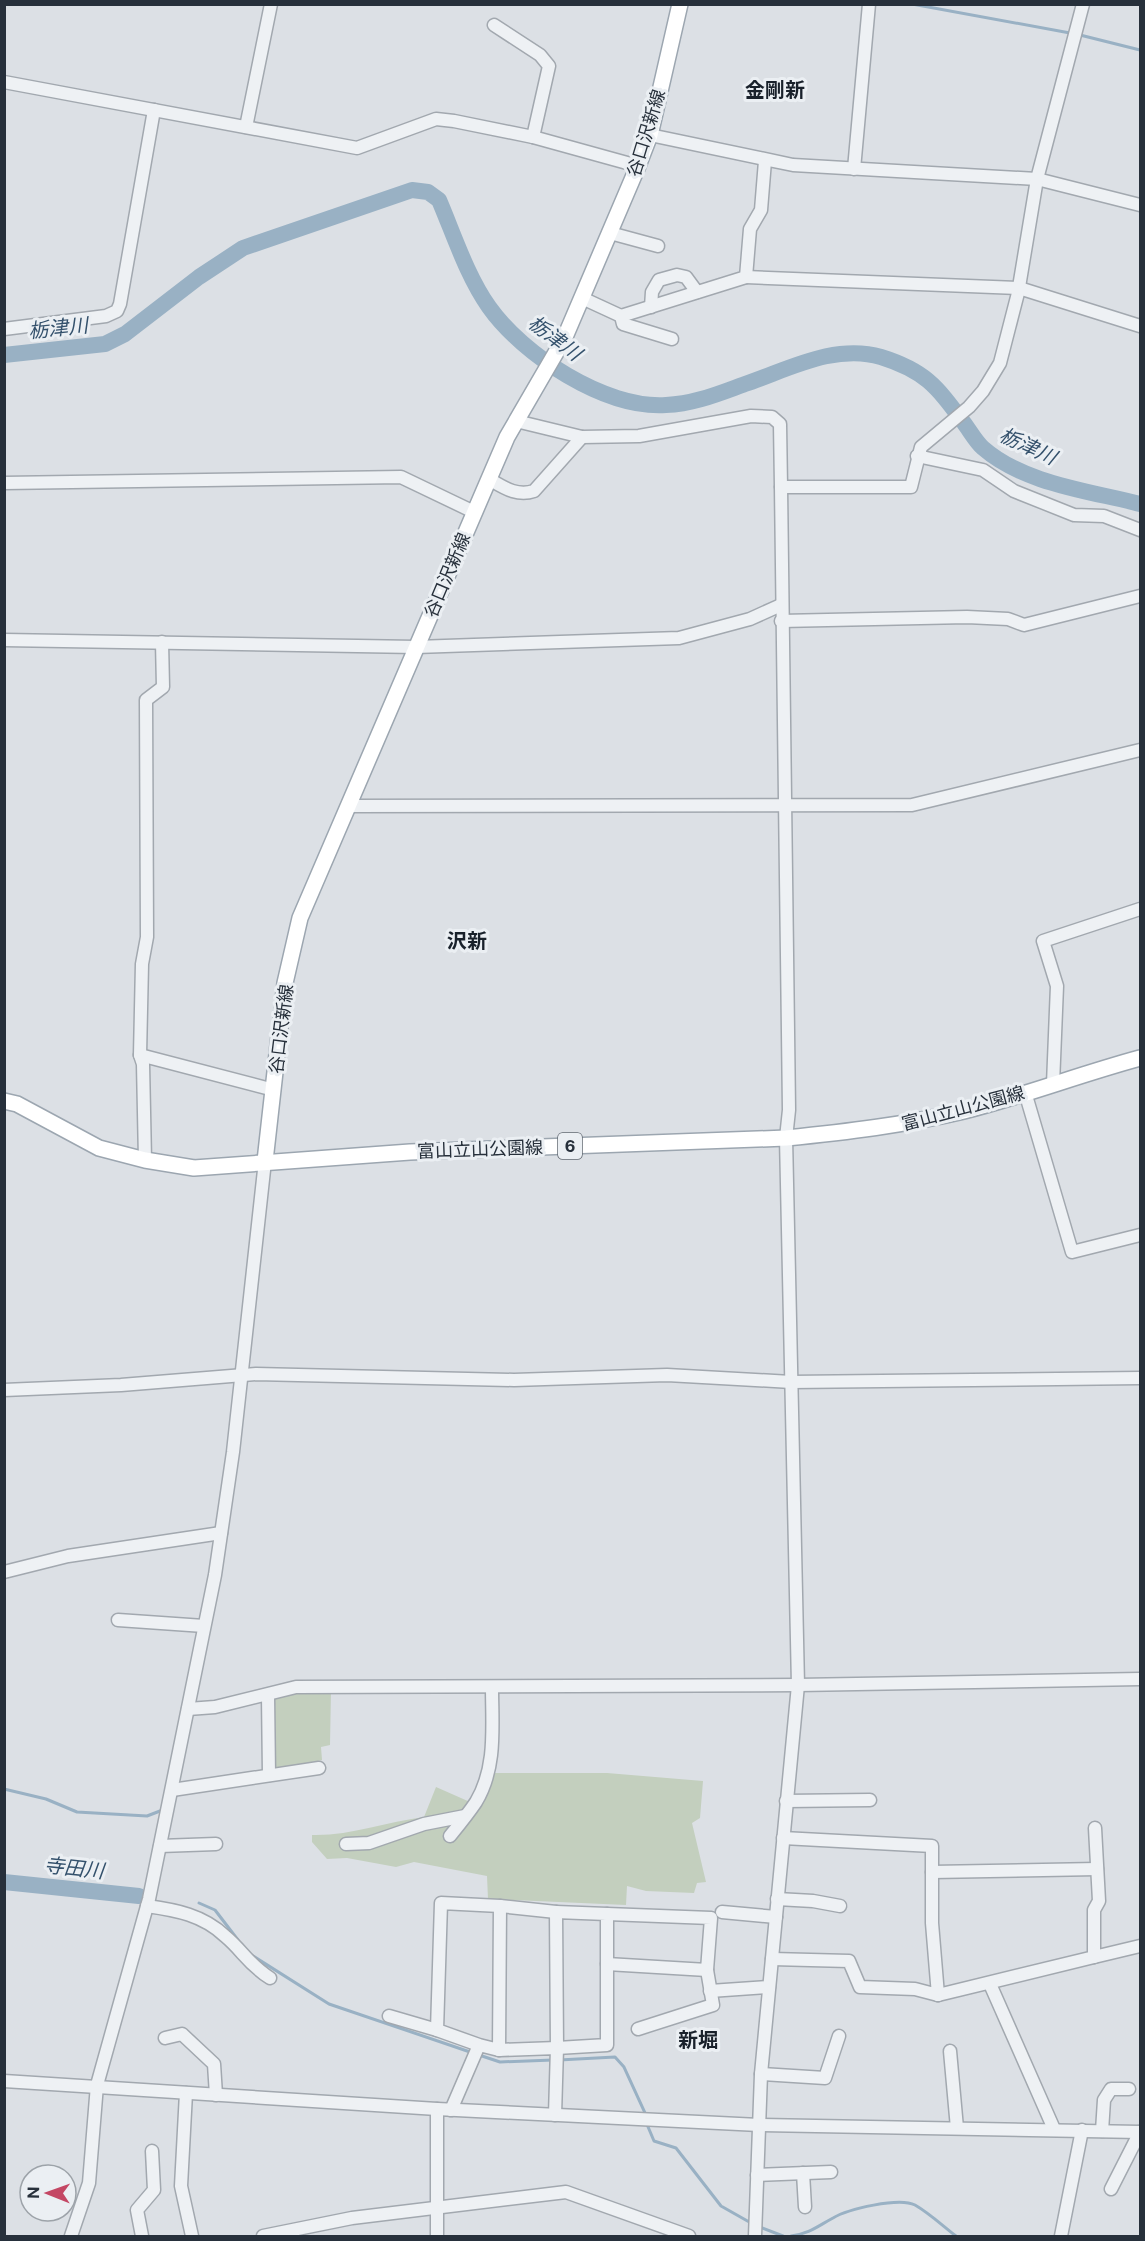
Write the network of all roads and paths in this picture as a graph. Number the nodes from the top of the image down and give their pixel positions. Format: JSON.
{"nodes":[{"id":1,"x":271,"y":4,"type":"edge"},
{"id":2,"x":680,"y":4,"type":"edge"},
{"id":3,"x":869,"y":4,"type":"edge"},
{"id":4,"x":1083,"y":4,"type":"edge"},
{"id":5,"x":494,"y":25,"type":"dead end"},
{"id":6,"x":4,"y":82,"type":"edge"},
{"id":7,"x":154,"y":110,"type":"junction"},
{"id":8,"x":246,"y":127,"type":"junction"},
{"id":9,"x":650,"y":135,"type":"junction"},
{"id":10,"x":533,"y":137,"type":"junction"},
{"id":11,"x":765,"y":161,"type":"junction"},
{"id":12,"x":638,"y":166,"type":"junction"},
{"id":13,"x":854,"y":169,"type":"junction"},
{"id":14,"x":1037,"y":179,"type":"junction"},
{"id":15,"x":1140,"y":205,"type":"edge"},
{"id":16,"x":610,"y":233,"type":"junction"},
{"id":17,"x":658,"y":246,"type":"dead end"},
{"id":18,"x":746,"y":277,"type":"junction"},
{"id":19,"x":1019,"y":288,"type":"junction"},
{"id":20,"x":697,"y":292,"type":"junction"},
{"id":21,"x":582,"y":298,"type":"junction"},
{"id":22,"x":651,"y":307,"type":"junction"},
{"id":23,"x":621,"y":316,"type":"junction"},
{"id":24,"x":1140,"y":326,"type":"edge"},
{"id":25,"x":4,"y":329,"type":"edge"},
{"id":26,"x":672,"y":339,"type":"dead end"},
{"id":27,"x":516,"y":421,"type":"junction"},
{"id":28,"x":582,"y":437,"type":"junction"},
{"id":29,"x":917,"y":456,"type":"junction"},
{"id":30,"x":489,"y":479,"type":"junction"},
{"id":31,"x":4,"y":483,"type":"edge"},
{"id":32,"x":781,"y":488,"type":"junction"},
{"id":33,"x":474,"y":512,"type":"junction"},
{"id":34,"x":1140,"y":530,"type":"edge"},
{"id":35,"x":1140,"y":596,"type":"edge"},
{"id":36,"x":781,"y":605,"type":"junction"},
{"id":37,"x":782,"y":621,"type":"junction"},
{"id":38,"x":4,"y":640,"type":"edge"},
{"id":39,"x":162,"y":642,"type":"junction"},
{"id":40,"x":416,"y":647,"type":"junction"},
{"id":41,"x":1140,"y":750,"type":"edge"},
{"id":42,"x":348,"y":806,"type":"junction"},
{"id":43,"x":784,"y":806,"type":"junction"},
{"id":44,"x":1140,"y":909,"type":"edge"},
{"id":45,"x":140,"y":1055,"type":"junction"},
{"id":46,"x":1140,"y":1058,"type":"edge"},
{"id":47,"x":1053,"y":1084,"type":"junction"},
{"id":48,"x":273,"y":1090,"type":"junction"},
{"id":49,"x":1025,"y":1092,"type":"junction"},
{"id":50,"x":4,"y":1101,"type":"edge"},
{"id":51,"x":786,"y":1138,"type":"junction"},
{"id":52,"x":145,"y":1160,"type":"junction"},
{"id":53,"x":266,"y":1161,"type":"junction"},
{"id":54,"x":1140,"y":1235,"type":"edge"},
{"id":55,"x":242,"y":1375,"type":"junction"},
{"id":56,"x":1140,"y":1378,"type":"edge"},
{"id":57,"x":791,"y":1382,"type":"junction"},
{"id":58,"x":4,"y":1390,"type":"edge"},
{"id":59,"x":221,"y":1533,"type":"junction"},
{"id":60,"x":4,"y":1572,"type":"edge"},
{"id":61,"x":118,"y":1620,"type":"dead end"},
{"id":62,"x":204,"y":1626,"type":"junction"},
{"id":63,"x":1140,"y":1679,"type":"edge"},
{"id":64,"x":798,"y":1685,"type":"junction"},
{"id":65,"x":492,"y":1687,"type":"junction"},
{"id":66,"x":268,"y":1696,"type":"junction"},
{"id":67,"x":188,"y":1709,"type":"junction"},
{"id":68,"x":320,"y":1768,"type":"dead end"},
{"id":69,"x":269,"y":1775,"type":"junction"},
{"id":70,"x":172,"y":1790,"type":"junction"},
{"id":71,"x":870,"y":1800,"type":"dead end"},
{"id":72,"x":786,"y":1801,"type":"junction"},
{"id":73,"x":465,"y":1816,"type":"junction"},
{"id":74,"x":1095,"y":1828,"type":"dead end"},
{"id":75,"x":450,"y":1836,"type":"dead end"},
{"id":76,"x":783,"y":1838,"type":"junction"},
{"id":77,"x":216,"y":1844,"type":"dead end"},
{"id":78,"x":346,"y":1844,"type":"dead end"},
{"id":79,"x":160,"y":1846,"type":"junction"},
{"id":80,"x":1097,"y":1869,"type":"junction"},
{"id":81,"x":932,"y":1872,"type":"junction"},
{"id":82,"x":777,"y":1899,"type":"junction"},
{"id":83,"x":147,"y":1906,"type":"junction"},
{"id":84,"x":500,"y":1906,"type":"junction"},
{"id":85,"x":840,"y":1906,"type":"dead end"},
{"id":86,"x":556,"y":1912,"type":"junction"},
{"id":87,"x":722,"y":1912,"type":"dead end"},
{"id":88,"x":607,"y":1914,"type":"junction"},
{"id":89,"x":776,"y":1917,"type":"junction"},
{"id":90,"x":1140,"y":1946,"type":"edge"},
{"id":91,"x":1094,"y":1957,"type":"junction"},
{"id":92,"x":772,"y":1959,"type":"junction"},
{"id":93,"x":607,"y":1964,"type":"junction"},
{"id":94,"x":707,"y":1970,"type":"junction"},
{"id":95,"x":270,"y":1978,"type":"dead end"},
{"id":96,"x":990,"y":1984,"type":"junction"},
{"id":97,"x":769,"y":1987,"type":"junction"},
{"id":98,"x":710,"y":1991,"type":"junction"},
{"id":99,"x":938,"y":1995,"type":"junction"},
{"id":100,"x":389,"y":2016,"type":"dead end"},
{"id":101,"x":638,"y":2029,"type":"dead end"},
{"id":102,"x":437,"y":2030,"type":"junction"},
{"id":103,"x":839,"y":2036,"type":"dead end"},
{"id":104,"x":165,"y":2038,"type":"dead end"},
{"id":105,"x":478,"y":2045,"type":"junction"},
{"id":106,"x":556,"y":2048,"type":"junction"},
{"id":107,"x":499,"y":2050,"type":"junction"},
{"id":108,"x":951,"y":2051,"type":"dead end"},
{"id":109,"x":761,"y":2074,"type":"junction"},
{"id":110,"x":4,"y":2081,"type":"edge"},
{"id":111,"x":97,"y":2085,"type":"junction"},
{"id":112,"x":1129,"y":2089,"type":"dead end"},
{"id":113,"x":186,"y":2093,"type":"junction"},
{"id":114,"x":216,"y":2095,"type":"junction"},
{"id":115,"x":437,"y":2109,"type":"junction"},
{"id":116,"x":451,"y":2110,"type":"junction"},
{"id":117,"x":555,"y":2115,"type":"junction"},
{"id":118,"x":759,"y":2125,"type":"junction"},
{"id":119,"x":957,"y":2128,"type":"junction"},
{"id":120,"x":1054,"y":2129,"type":"junction"},
{"id":121,"x":1082,"y":2130,"type":"junction"},
{"id":122,"x":1102,"y":2131,"type":"junction"},
{"id":123,"x":1140,"y":2132,"type":"edge"},
{"id":124,"x":152,"y":2151,"type":"dead end"},
{"id":125,"x":831,"y":2172,"type":"dead end"},
{"id":126,"x":803,"y":2173,"type":"junction"},
{"id":127,"x":757,"y":2175,"type":"junction"},
{"id":128,"x":1111,"y":2189,"type":"dead end"},
{"id":129,"x":437,"y":2206,"type":"junction"},
{"id":130,"x":806,"y":2207,"type":"dead end"},
{"id":131,"x":70,"y":2236,"type":"edge"},
{"id":132,"x":142,"y":2236,"type":"edge"},
{"id":133,"x":192,"y":2236,"type":"edge"},
{"id":134,"x":263,"y":2236,"type":"edge"},
{"id":135,"x":437,"y":2236,"type":"edge"},
{"id":136,"x":689,"y":2236,"type":"edge"},
{"id":137,"x":755,"y":2236,"type":"edge"},
{"id":138,"x":1061,"y":2236,"type":"edge"}],
"edges":[{"from":1,"to":8,"type":"street"},
{"from":2,"to":9,"type":"main road","name":"谷口沢新線"},
{"from":3,"to":13,"type":"street"},
{"from":4,"to":14,"type":"street"},
{"from":5,"to":10,"type":"street"},
{"from":6,"to":7,"type":"street"},
{"from":7,"to":8,"type":"street"},
{"from":7,"to":25,"type":"street"},
{"from":8,"to":10,"type":"street"},
{"from":9,"to":11,"type":"street"},
{"from":9,"to":12,"type":"main road","name":"谷口沢新線"},
{"from":10,"to":12,"type":"street"},
{"from":11,"to":13,"type":"street"},
{"from":11,"to":18,"type":"street"},
{"from":12,"to":16,"type":"main road","name":"谷口沢新線"},
{"from":13,"to":14,"type":"street"},
{"from":14,"to":15,"type":"street"},
{"from":14,"to":19,"type":"street"},
{"from":16,"to":17,"type":"street"},
{"from":16,"to":21,"type":"main road","name":"谷口沢新線"},
{"from":18,"to":19,"type":"street"},
{"from":18,"to":20,"type":"street"},
{"from":19,"to":24,"type":"street"},
{"from":19,"to":29,"type":"street"},
{"from":20,"to":22,"type":"street"},
{"from":20,"to":22,"type":"street"},
{"from":21,"to":23,"type":"street"},
{"from":21,"to":27,"type":"main road","name":"谷口沢新線"},
{"from":22,"to":23,"type":"street"},
{"from":23,"to":26,"type":"street"},
{"from":27,"to":28,"type":"street"},
{"from":27,"to":30,"type":"main road","name":"谷口沢新線"},
{"from":28,"to":30,"type":"street"},
{"from":28,"to":32,"type":"street"},
{"from":29,"to":32,"type":"street"},
{"from":29,"to":34,"type":"street"},
{"from":30,"to":33,"type":"main road","name":"谷口沢新線"},
{"from":31,"to":33,"type":"street"},
{"from":32,"to":36,"type":"street"},
{"from":33,"to":40,"type":"main road","name":"谷口沢新線"},
{"from":35,"to":37,"type":"street"},
{"from":36,"to":37,"type":"street"},
{"from":36,"to":40,"type":"street"},
{"from":37,"to":43,"type":"street"},
{"from":38,"to":39,"type":"street"},
{"from":39,"to":40,"type":"street"},
{"from":39,"to":45,"type":"street"},
{"from":40,"to":42,"type":"main road","name":"谷口沢新線"},
{"from":41,"to":43,"type":"street"},
{"from":42,"to":43,"type":"street"},
{"from":42,"to":48,"type":"main road","name":"谷口沢新線"},
{"from":43,"to":51,"type":"street"},
{"from":44,"to":47,"type":"street"},
{"from":45,"to":48,"type":"street"},
{"from":45,"to":52,"type":"street"},
{"from":46,"to":47,"type":"main road","name":"富山立山公園線","number":"6"},
{"from":47,"to":49,"type":"main road","name":"富山立山公園線","number":"6"},
{"from":48,"to":53,"type":"main road","name":"谷口沢新線"},
{"from":49,"to":51,"type":"main road","name":"富山立山公園線","number":"6"},
{"from":49,"to":54,"type":"street"},
{"from":50,"to":52,"type":"main road","name":"富山立山公園線","number":"6"},
{"from":51,"to":53,"type":"main road","name":"富山立山公園線","number":"6"},
{"from":51,"to":57,"type":"street"},
{"from":52,"to":53,"type":"main road","name":"富山立山公園線","number":"6"},
{"from":53,"to":55,"type":"street"},
{"from":55,"to":57,"type":"street"},
{"from":55,"to":58,"type":"street"},
{"from":55,"to":59,"type":"street"},
{"from":56,"to":57,"type":"street"},
{"from":57,"to":64,"type":"street"},
{"from":59,"to":60,"type":"street"},
{"from":59,"to":62,"type":"street"},
{"from":61,"to":62,"type":"street"},
{"from":62,"to":67,"type":"street"},
{"from":63,"to":64,"type":"street"},
{"from":64,"to":65,"type":"street"},
{"from":64,"to":72,"type":"street"},
{"from":65,"to":66,"type":"street"},
{"from":65,"to":73,"type":"street"},
{"from":66,"to":67,"type":"street"},
{"from":66,"to":69,"type":"street"},
{"from":67,"to":70,"type":"street"},
{"from":68,"to":69,"type":"street"},
{"from":69,"to":70,"type":"street"},
{"from":70,"to":79,"type":"street"},
{"from":71,"to":72,"type":"street"},
{"from":72,"to":76,"type":"street"},
{"from":73,"to":75,"type":"street"},
{"from":73,"to":78,"type":"street"},
{"from":74,"to":80,"type":"street"},
{"from":76,"to":81,"type":"street"},
{"from":76,"to":82,"type":"street"},
{"from":77,"to":79,"type":"street"},
{"from":79,"to":83,"type":"street"},
{"from":80,"to":81,"type":"street"},
{"from":80,"to":91,"type":"street"},
{"from":81,"to":99,"type":"street"},
{"from":82,"to":85,"type":"street"},
{"from":82,"to":89,"type":"street"},
{"from":83,"to":95,"type":"street"},
{"from":83,"to":111,"type":"street"},
{"from":84,"to":86,"type":"street"},
{"from":84,"to":102,"type":"street"},
{"from":84,"to":107,"type":"street"},
{"from":86,"to":88,"type":"street"},
{"from":86,"to":106,"type":"street"},
{"from":87,"to":89,"type":"street"},
{"from":88,"to":93,"type":"street"},
{"from":88,"to":94,"type":"street"},
{"from":89,"to":92,"type":"street"},
{"from":90,"to":91,"type":"street"},
{"from":91,"to":96,"type":"street"},
{"from":92,"to":97,"type":"street"},
{"from":92,"to":99,"type":"street"},
{"from":93,"to":94,"type":"street"},
{"from":93,"to":106,"type":"street"},
{"from":94,"to":98,"type":"street"},
{"from":96,"to":99,"type":"street"},
{"from":96,"to":120,"type":"street"},
{"from":97,"to":98,"type":"street"},
{"from":97,"to":109,"type":"street"},
{"from":98,"to":101,"type":"street"},
{"from":100,"to":102,"type":"street"},
{"from":102,"to":105,"type":"street"},
{"from":103,"to":109,"type":"street"},
{"from":104,"to":114,"type":"street"},
{"from":105,"to":107,"type":"street"},
{"from":105,"to":116,"type":"street"},
{"from":106,"to":107,"type":"street"},
{"from":106,"to":117,"type":"street"},
{"from":108,"to":119,"type":"street"},
{"from":109,"to":118,"type":"street"},
{"from":110,"to":111,"type":"street"},
{"from":111,"to":113,"type":"street"},
{"from":111,"to":131,"type":"street"},
{"from":112,"to":122,"type":"street"},
{"from":113,"to":114,"type":"street"},
{"from":113,"to":133,"type":"street"},
{"from":114,"to":115,"type":"street"},
{"from":115,"to":116,"type":"street"},
{"from":115,"to":129,"type":"street"},
{"from":116,"to":117,"type":"street"},
{"from":117,"to":118,"type":"street"},
{"from":118,"to":119,"type":"street"},
{"from":118,"to":127,"type":"street"},
{"from":119,"to":120,"type":"street"},
{"from":120,"to":121,"type":"street"},
{"from":121,"to":122,"type":"street"},
{"from":121,"to":138,"type":"street"},
{"from":122,"to":123,"type":"street"},
{"from":123,"to":128,"type":"street"},
{"from":124,"to":132,"type":"street"},
{"from":125,"to":126,"type":"street"},
{"from":126,"to":127,"type":"street"},
{"from":126,"to":130,"type":"street"},
{"from":127,"to":137,"type":"street"},
{"from":129,"to":134,"type":"street"},
{"from":129,"to":135,"type":"street"},
{"from":129,"to":136,"type":"street"}]}
